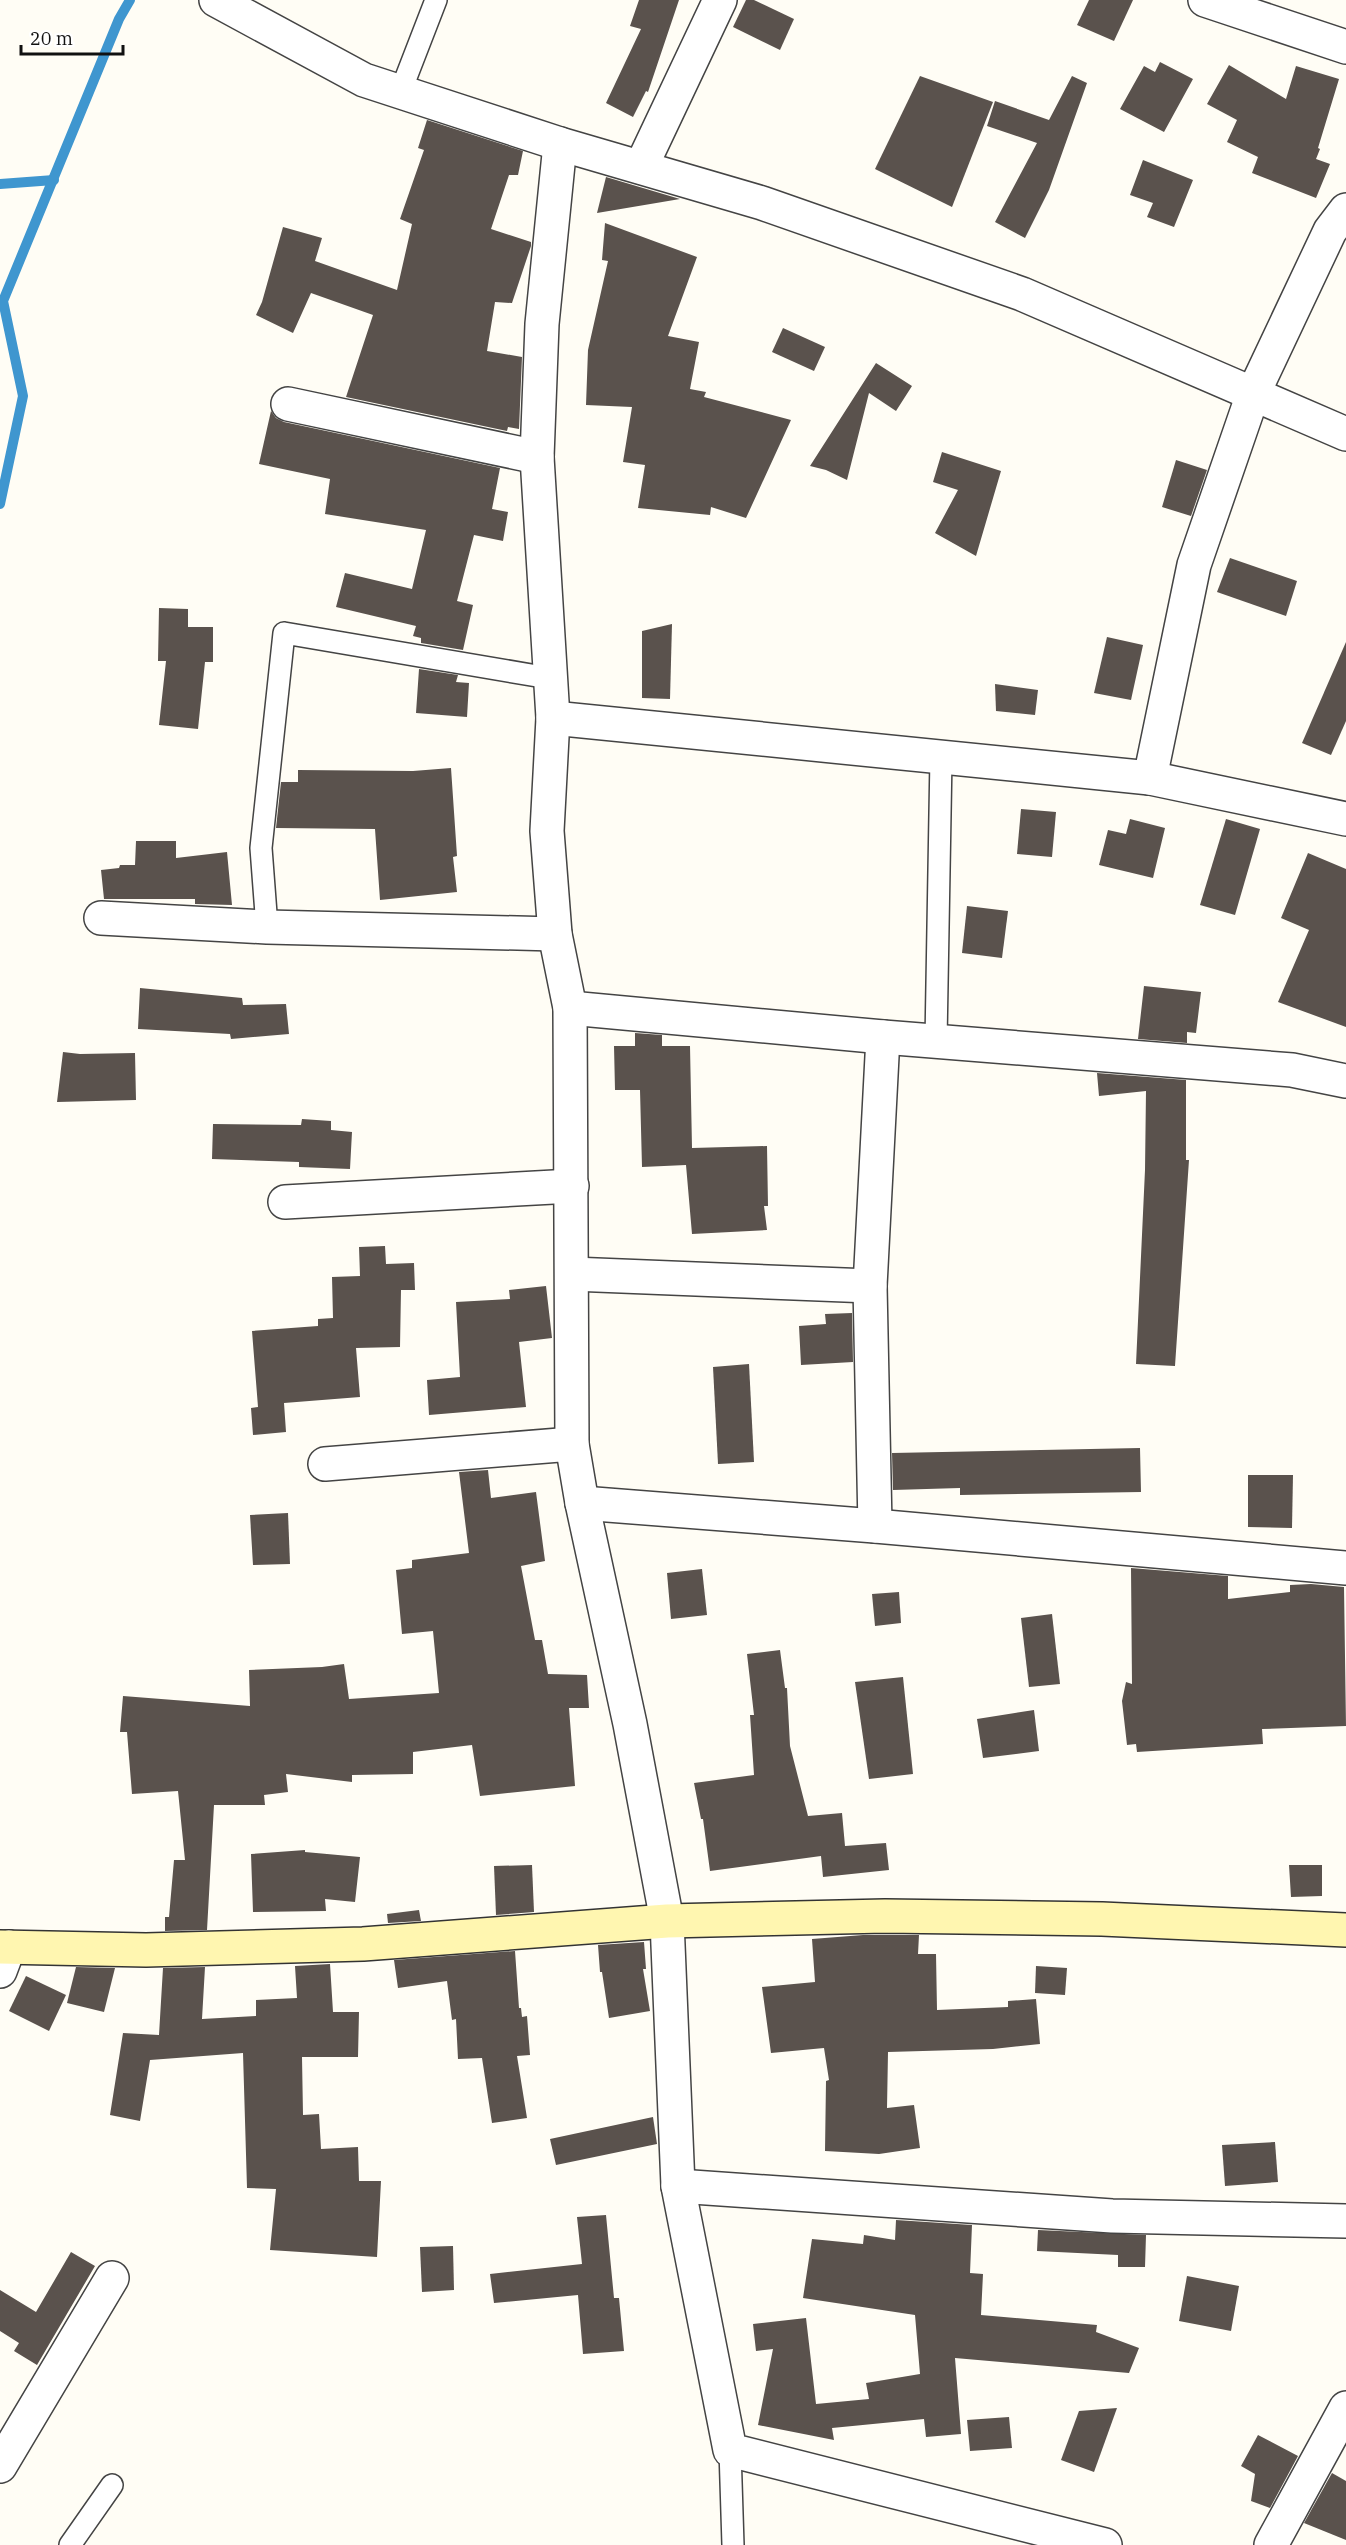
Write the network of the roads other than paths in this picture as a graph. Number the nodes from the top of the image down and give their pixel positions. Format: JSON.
{"nodes":[{"id":1,"x":216,"y":0,"type":"edge"},
{"id":2,"x":436,"y":0,"type":"edge"},
{"id":3,"x":720,"y":0,"type":"edge"},
{"id":4,"x":1205,"y":0,"type":"edge"},
{"id":5,"x":1346,"y":47,"type":"edge"},
{"id":6,"x":400,"y":93,"type":"junction"},
{"id":7,"x":560,"y":144,"type":"junction"},
{"id":8,"x":641,"y":167,"type":"junction"},
{"id":9,"x":1346,"y":210,"type":"edge"},
{"id":10,"x":1253,"y":393,"type":"junction"},
{"id":11,"x":288,"y":404,"type":"dead end"},
{"id":12,"x":1346,"y":434,"type":"edge"},
{"id":13,"x":537,"y":457,"type":"junction"},
{"id":14,"x":549,"y":678,"type":"junction"},
{"id":15,"x":553,"y":718,"type":"junction"},
{"id":16,"x":941,"y":757,"type":"junction"},
{"id":17,"x":1150,"y":778,"type":"junction"},
{"id":18,"x":1346,"y":819,"type":"edge"},
{"id":19,"x":101,"y":918,"type":"dead end"},
{"id":20,"x":267,"y":927,"type":"junction"},
{"id":21,"x":555,"y":934,"type":"junction"},
{"id":22,"x":570,"y":1008,"type":"junction"},
{"id":23,"x":883,"y":1037,"type":"junction"},
{"id":24,"x":936,"y":1041,"type":"junction"},
{"id":25,"x":1346,"y":1081,"type":"edge"},
{"id":26,"x":572,"y":1186,"type":"junction"},
{"id":27,"x":285,"y":1202,"type":"dead end"},
{"id":28,"x":572,"y":1274,"type":"junction"},
{"id":29,"x":870,"y":1286,"type":"junction"},
{"id":30,"x":572,"y":1444,"type":"junction"},
{"id":31,"x":325,"y":1464,"type":"dead end"},
{"id":32,"x":582,"y":1503,"type":"junction"},
{"id":33,"x":875,"y":1526,"type":"junction"},
{"id":34,"x":1346,"y":1568,"type":"edge"},
{"id":35,"x":667,"y":1921,"type":"junction"},
{"id":36,"x":1346,"y":1930,"type":"edge"},
{"id":37,"x":3,"y":1955,"type":"edge"},
{"id":38,"x":678,"y":2186,"type":"junction"},
{"id":39,"x":1346,"y":2221,"type":"edge"},
{"id":40,"x":112,"y":2277,"type":"dead end"},
{"id":41,"x":1346,"y":2408,"type":"edge"},
{"id":42,"x":730,"y":2450,"type":"junction"},
{"id":43,"x":0,"y":2466,"type":"edge"},
{"id":44,"x":112,"y":2485,"type":"dead end"},
{"id":45,"x":70,"y":2545,"type":"edge"},
{"id":46,"x":732,"y":2545,"type":"edge"},
{"id":47,"x":1105,"y":2545,"type":"edge"},
{"id":48,"x":1271,"y":2545,"type":"edge"}],
"edges":[{"from":1,"to":6,"type":"street"},
{"from":2,"to":6,"type":"lane"},
{"from":3,"to":8,"type":"street"},
{"from":4,"to":5,"type":"street"},
{"from":6,"to":7,"type":"street"},
{"from":7,"to":8,"type":"street"},
{"from":7,"to":13,"type":"street"},
{"from":8,"to":10,"type":"street"},
{"from":9,"to":10,"type":"street"},
{"from":10,"to":12,"type":"street"},
{"from":10,"to":17,"type":"street"},
{"from":11,"to":13,"type":"street"},
{"from":13,"to":14,"type":"street"},
{"from":14,"to":15,"type":"street"},
{"from":14,"to":20,"type":"lane"},
{"from":15,"to":16,"type":"street"},
{"from":15,"to":21,"type":"street"},
{"from":16,"to":17,"type":"street"},
{"from":16,"to":24,"type":"lane"},
{"from":17,"to":18,"type":"street"},
{"from":19,"to":20,"type":"street"},
{"from":20,"to":21,"type":"street"},
{"from":21,"to":22,"type":"street"},
{"from":22,"to":23,"type":"street"},
{"from":22,"to":26,"type":"street"},
{"from":23,"to":24,"type":"street"},
{"from":23,"to":29,"type":"street"},
{"from":24,"to":25,"type":"street"},
{"from":26,"to":27,"type":"street"},
{"from":26,"to":28,"type":"street"},
{"from":28,"to":29,"type":"street"},
{"from":28,"to":30,"type":"street"},
{"from":29,"to":33,"type":"street"},
{"from":30,"to":31,"type":"street"},
{"from":30,"to":32,"type":"street"},
{"from":32,"to":33,"type":"street"},
{"from":32,"to":35,"type":"street"},
{"from":33,"to":34,"type":"street"},
{"from":35,"to":36,"type":"street"},
{"from":35,"to":37,"type":"street"},
{"from":35,"to":38,"type":"street"},
{"from":38,"to":39,"type":"street"},
{"from":38,"to":42,"type":"street"},
{"from":40,"to":43,"type":"street"},
{"from":41,"to":48,"type":"street"},
{"from":42,"to":46,"type":"lane"},
{"from":42,"to":47,"type":"street"},
{"from":44,"to":45,"type":"lane"}]}
